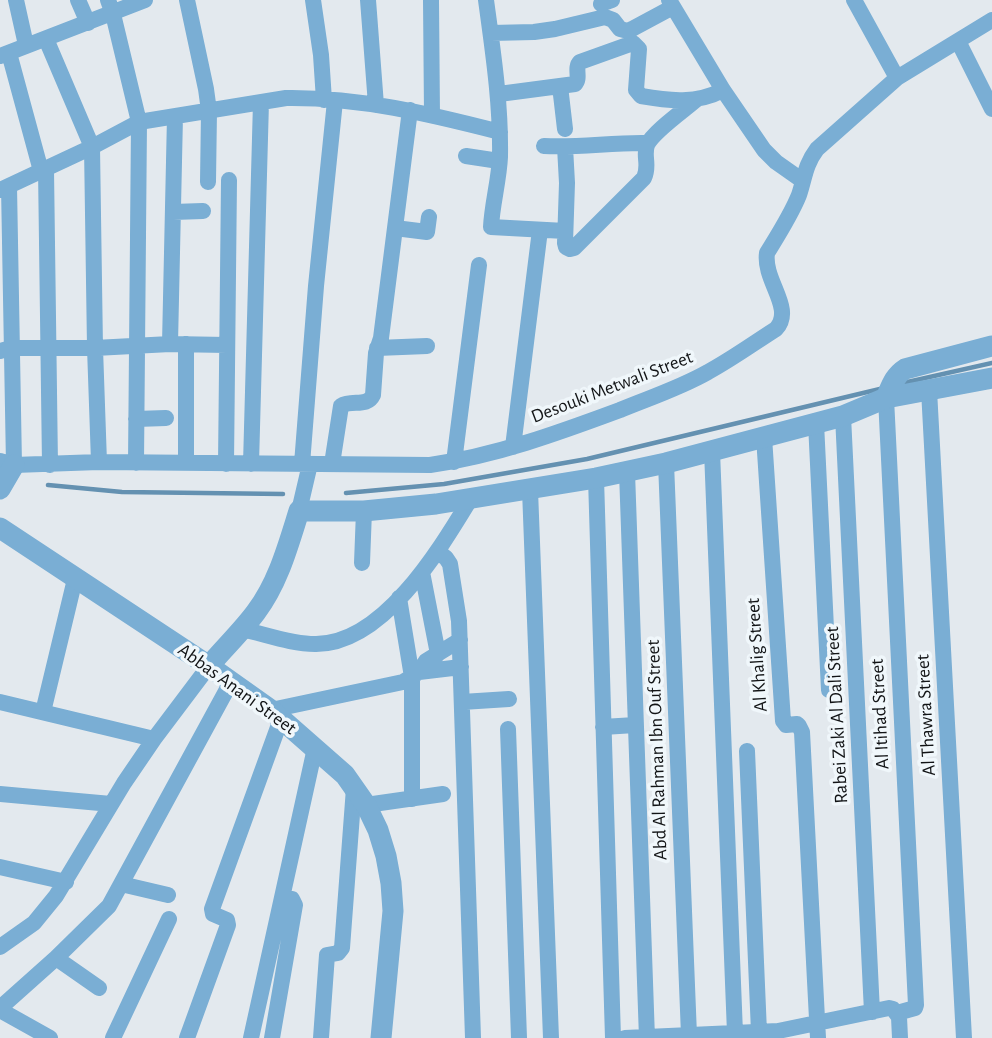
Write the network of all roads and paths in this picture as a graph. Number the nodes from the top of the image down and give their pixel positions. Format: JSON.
{"nodes":[{"id":1,"x":16,"y":0,"type":"edge"},
{"id":2,"x":78,"y":0,"type":"edge"},
{"id":3,"x":145,"y":0,"type":"edge"},
{"id":4,"x":187,"y":0,"type":"edge"},
{"id":5,"x":313,"y":0,"type":"edge"},
{"id":6,"x":368,"y":0,"type":"edge"},
{"id":7,"x":431,"y":0,"type":"edge"},
{"id":8,"x":486,"y":0,"type":"edge"},
{"id":9,"x":854,"y":0,"type":"edge"},
{"id":10,"x":671,"y":3,"type":"edge"},
{"id":11,"x":604,"y":5,"type":"edge"},
{"id":12,"x":110,"y":7,"type":"edge"},
{"id":13,"x":992,"y":20,"type":"edge"},
{"id":14,"x":88,"y":23,"type":"junction"},
{"id":15,"x":491,"y":33,"type":"junction"},
{"id":16,"x":631,"y":37,"type":"junction"},
{"id":17,"x":46,"y":38,"type":"junction"},
{"id":18,"x":958,"y":41,"type":"junction"},
{"id":19,"x":26,"y":45,"type":"junction"},
{"id":20,"x":4,"y":55,"type":"edge"},
{"id":21,"x":897,"y":78,"type":"junction"},
{"id":22,"x":560,"y":86,"type":"junction"},
{"id":23,"x":723,"y":90,"type":"junction"},
{"id":24,"x":499,"y":94,"type":"junction"},
{"id":25,"x":329,"y":100,"type":"junction"},
{"id":26,"x":696,"y":100,"type":"junction"},
{"id":27,"x":261,"y":102,"type":"junction"},
{"id":28,"x":376,"y":104,"type":"junction"},
{"id":29,"x":992,"y":109,"type":"edge"},
{"id":30,"x":410,"y":110,"type":"junction"},
{"id":31,"x":209,"y":111,"type":"junction"},
{"id":32,"x":432,"y":115,"type":"junction"},
{"id":33,"x":176,"y":116,"type":"junction"},
{"id":34,"x":139,"y":122,"type":"junction"},
{"id":35,"x":565,"y":130,"type":"dead end"},
{"id":36,"x":500,"y":132,"type":"junction"},
{"id":37,"x":648,"y":143,"type":"junction"},
{"id":38,"x":544,"y":146,"type":"dead end"},
{"id":39,"x":93,"y":147,"type":"junction"},
{"id":40,"x":565,"y":147,"type":"junction"},
{"id":41,"x":466,"y":156,"type":"dead end"},
{"id":42,"x":499,"y":161,"type":"junction"},
{"id":43,"x":43,"y":170,"type":"junction"},
{"id":44,"x":229,"y":180,"type":"dead end"},
{"id":45,"x":208,"y":181,"type":"dead end"},
{"id":46,"x":803,"y":181,"type":"junction"},
{"id":47,"x":4,"y":188,"type":"edge"},
{"id":48,"x":203,"y":211,"type":"dead end"},
{"id":49,"x":173,"y":212,"type":"junction"},
{"id":50,"x":429,"y":217,"type":"dead end"},
{"id":51,"x":395,"y":228,"type":"junction"},
{"id":52,"x":540,"y":230,"type":"junction"},
{"id":53,"x":565,"y":231,"type":"junction"},
{"id":54,"x":480,"y":265,"type":"dead end"},
{"id":55,"x":178,"y":344,"type":"junction"},
{"id":56,"x":136,"y":345,"type":"junction"},
{"id":57,"x":227,"y":345,"type":"junction"},
{"id":58,"x":427,"y":346,"type":"dead end"},
{"id":59,"x":992,"y":346,"type":"edge"},
{"id":60,"x":50,"y":348,"type":"junction"},
{"id":61,"x":95,"y":348,"type":"junction"},
{"id":62,"x":377,"y":348,"type":"junction"},
{"id":63,"x":6,"y":350,"type":"edge"},
{"id":64,"x":6,"y":376,"type":"edge"},
{"id":65,"x":992,"y":378,"type":"edge"},
{"id":66,"x":890,"y":389,"type":"junction"},
{"id":67,"x":929,"y":390,"type":"junction"},
{"id":68,"x":843,"y":416,"type":"junction"},
{"id":69,"x":166,"y":418,"type":"dead end"},
{"id":70,"x":136,"y":419,"type":"junction"},
{"id":71,"x":816,"y":423,"type":"junction"},
{"id":72,"x":764,"y":437,"type":"junction"},
{"id":73,"x":513,"y":447,"type":"junction"},
{"id":74,"x":712,"y":451,"type":"junction"},
{"id":75,"x":454,"y":462,"type":"junction"},
{"id":76,"x":7,"y":463,"type":"edge"},
{"id":77,"x":99,"y":463,"type":"junction"},
{"id":78,"x":136,"y":463,"type":"junction"},
{"id":79,"x":186,"y":463,"type":"junction"},
{"id":80,"x":666,"y":463,"type":"junction"},
{"id":81,"x":226,"y":464,"type":"junction"},
{"id":82,"x":251,"y":464,"type":"junction"},
{"id":83,"x":306,"y":464,"type":"junction"},
{"id":84,"x":332,"y":464,"type":"junction"},
{"id":85,"x":50,"y":465,"type":"junction"},
{"id":86,"x":627,"y":472,"type":"junction"},
{"id":87,"x":596,"y":478,"type":"junction"},
{"id":88,"x":0,"y":489,"type":"edge"},
{"id":89,"x":530,"y":490,"type":"junction"},
{"id":90,"x":471,"y":498,"type":"junction"},
{"id":91,"x":299,"y":511,"type":"junction"},
{"id":92,"x":364,"y":511,"type":"junction"},
{"id":93,"x":0,"y":528,"type":"edge"},
{"id":94,"x":438,"y":552,"type":"junction"},
{"id":95,"x":362,"y":564,"type":"dead end"},
{"id":96,"x":422,"y":572,"type":"junction"},
{"id":97,"x":75,"y":579,"type":"junction"},
{"id":98,"x":399,"y":598,"type":"junction"},
{"id":99,"x":241,"y":629,"type":"junction"},
{"id":100,"x":460,"y":640,"type":"junction"},
{"id":101,"x":438,"y":654,"type":"junction"},
{"id":102,"x":209,"y":666,"type":"junction"},
{"id":103,"x":461,"y":667,"type":"junction"},
{"id":104,"x":415,"y":675,"type":"junction"},
{"id":105,"x":232,"y":682,"type":"junction"},
{"id":106,"x":829,"y":691,"type":"dead end"},
{"id":107,"x":509,"y":699,"type":"dead end"},
{"id":108,"x":0,"y":702,"type":"edge"},
{"id":109,"x":462,"y":702,"type":"junction"},
{"id":110,"x":43,"y":712,"type":"junction"},
{"id":111,"x":276,"y":714,"type":"junction"},
{"id":112,"x":635,"y":725,"type":"junction"},
{"id":113,"x":603,"y":727,"type":"junction"},
{"id":114,"x":508,"y":729,"type":"dead end"},
{"id":115,"x":153,"y":739,"type":"junction"},
{"id":116,"x":315,"y":748,"type":"junction"},
{"id":117,"x":747,"y":751,"type":"dead end"},
{"id":118,"x":0,"y":794,"type":"edge"},
{"id":119,"x":443,"y":794,"type":"dead end"},
{"id":120,"x":360,"y":796,"type":"junction"},
{"id":121,"x":412,"y":799,"type":"junction"},
{"id":122,"x":111,"y":804,"type":"junction"},
{"id":123,"x":0,"y":867,"type":"edge"},
{"id":124,"x":66,"y":882,"type":"junction"},
{"id":125,"x":121,"y":884,"type":"junction"},
{"id":126,"x":167,"y":895,"type":"dead end"},
{"id":127,"x":282,"y":898,"type":"junction"},
{"id":128,"x":169,"y":919,"type":"dead end"},
{"id":129,"x":0,"y":947,"type":"edge"},
{"id":130,"x":56,"y":958,"type":"junction"},
{"id":131,"x":99,"y":988,"type":"dead end"},
{"id":132,"x":0,"y":1009,"type":"edge"},
{"id":133,"x":872,"y":1012,"type":"junction"},
{"id":134,"x":897,"y":1013,"type":"junction"},
{"id":135,"x":818,"y":1031,"type":"edge"},
{"id":136,"x":759,"y":1032,"type":"junction"},
{"id":137,"x":736,"y":1033,"type":"junction"},
{"id":138,"x":778,"y":1035,"type":"edge"},
{"id":139,"x":696,"y":1036,"type":"edge"},
{"id":140,"x":647,"y":1037,"type":"edge"},
{"id":141,"x":50,"y":1038,"type":"edge"},
{"id":142,"x":113,"y":1038,"type":"edge"},
{"id":143,"x":187,"y":1038,"type":"edge"},
{"id":144,"x":251,"y":1038,"type":"edge"},
{"id":145,"x":272,"y":1038,"type":"edge"},
{"id":146,"x":321,"y":1038,"type":"edge"},
{"id":147,"x":381,"y":1038,"type":"edge"},
{"id":148,"x":473,"y":1038,"type":"edge"},
{"id":149,"x":519,"y":1038,"type":"edge"},
{"id":150,"x":551,"y":1038,"type":"edge"},
{"id":151,"x":613,"y":1038,"type":"edge"},
{"id":152,"x":625,"y":1038,"type":"edge"},
{"id":153,"x":900,"y":1038,"type":"edge"},
{"id":154,"x":964,"y":1038,"type":"edge"}],
"edges":[{"from":1,"to":19,"type":"street"},
{"from":2,"to":14,"type":"street"},
{"from":3,"to":12,"type":"street"},
{"from":4,"to":31,"type":"street"},
{"from":5,"to":25,"type":"street"},
{"from":6,"to":28,"type":"street"},
{"from":7,"to":32,"type":"street"},
{"from":8,"to":15,"type":"street"},
{"from":9,"to":21,"type":"street"},
{"from":10,"to":16,"type":"street"},
{"from":10,"to":23,"type":"street"},
{"from":11,"to":15,"type":"street"},
{"from":11,"to":16,"type":"street"},
{"from":12,"to":14,"type":"street"},
{"from":12,"to":34,"type":"street"},
{"from":13,"to":18,"type":"street","name":"Desouki Metwali Street"},
{"from":14,"to":17,"type":"street"},
{"from":15,"to":24,"type":"street"},
{"from":16,"to":22,"type":"street"},
{"from":16,"to":26,"type":"street"},
{"from":17,"to":19,"type":"street"},
{"from":17,"to":39,"type":"street"},
{"from":18,"to":21,"type":"street","name":"Desouki Metwali Street"},
{"from":18,"to":29,"type":"street"},
{"from":19,"to":20,"type":"street"},
{"from":20,"to":43,"type":"street"},
{"from":21,"to":46,"type":"street","name":"Desouki Metwali Street"},
{"from":22,"to":24,"type":"street"},
{"from":22,"to":35,"type":"street"},
{"from":23,"to":26,"type":"street"},
{"from":23,"to":46,"type":"street"},
{"from":24,"to":36,"type":"street"},
{"from":25,"to":27,"type":"street"},
{"from":25,"to":28,"type":"street"},
{"from":25,"to":83,"type":"street"},
{"from":26,"to":37,"type":"street"},
{"from":27,"to":31,"type":"street"},
{"from":27,"to":82,"type":"street"},
{"from":28,"to":30,"type":"street"},
{"from":30,"to":32,"type":"street"},
{"from":30,"to":51,"type":"street"},
{"from":31,"to":33,"type":"street"},
{"from":31,"to":45,"type":"street"},
{"from":32,"to":36,"type":"street"},
{"from":33,"to":34,"type":"street"},
{"from":33,"to":49,"type":"street"},
{"from":34,"to":39,"type":"street"},
{"from":34,"to":56,"type":"street"},
{"from":36,"to":42,"type":"street"},
{"from":37,"to":40,"type":"street"},
{"from":37,"to":53,"type":"street"},
{"from":38,"to":40,"type":"street"},
{"from":39,"to":43,"type":"street"},
{"from":39,"to":61,"type":"street"},
{"from":40,"to":53,"type":"street"},
{"from":41,"to":42,"type":"street"},
{"from":42,"to":52,"type":"street"},
{"from":43,"to":47,"type":"street"},
{"from":43,"to":60,"type":"street"},
{"from":44,"to":57,"type":"street"},
{"from":46,"to":73,"type":"street","name":"Desouki Metwali Street"},
{"from":47,"to":63,"type":"street"},
{"from":48,"to":49,"type":"street"},
{"from":49,"to":55,"type":"street"},
{"from":50,"to":51,"type":"street"},
{"from":51,"to":62,"type":"street"},
{"from":52,"to":53,"type":"street"},
{"from":52,"to":73,"type":"street"},
{"from":54,"to":75,"type":"street"},
{"from":55,"to":56,"type":"street"},
{"from":55,"to":57,"type":"street"},
{"from":55,"to":79,"type":"street"},
{"from":56,"to":61,"type":"street"},
{"from":56,"to":70,"type":"street"},
{"from":57,"to":81,"type":"street"},
{"from":58,"to":62,"type":"street"},
{"from":59,"to":66,"type":"street"},
{"from":60,"to":61,"type":"street"},
{"from":60,"to":63,"type":"street"},
{"from":60,"to":85,"type":"street"},
{"from":61,"to":77,"type":"street"},
{"from":62,"to":84,"type":"street"},
{"from":63,"to":64,"type":"street"},
{"from":64,"to":76,"type":"street"},
{"from":65,"to":67,"type":"street"},
{"from":66,"to":67,"type":"street"},
{"from":66,"to":68,"type":"street"},
{"from":66,"to":134,"type":"street","name":"Al Itihad Street"},
{"from":67,"to":154,"type":"street","name":"Al Thawra Street"},
{"from":68,"to":71,"type":"street"},
{"from":68,"to":133,"type":"street","name":"Rabei Zaki Al Dali Street"},
{"from":69,"to":70,"type":"street"},
{"from":70,"to":78,"type":"street"},
{"from":71,"to":72,"type":"street"},
{"from":71,"to":106,"type":"street"},
{"from":72,"to":74,"type":"street"},
{"from":72,"to":135,"type":"street","name":"Al Khalig Street"},
{"from":73,"to":75,"type":"street","name":"Desouki Metwali Street"},
{"from":74,"to":80,"type":"street"},
{"from":74,"to":137,"type":"street"},
{"from":75,"to":84,"type":"street","name":"Desouki Metwali Street"},
{"from":76,"to":85,"type":"street","name":"Desouki Metwali Street"},
{"from":76,"to":88,"type":"street"},
{"from":77,"to":78,"type":"street","name":"Desouki Metwali Street"},
{"from":77,"to":85,"type":"street","name":"Desouki Metwali Street"},
{"from":78,"to":79,"type":"street","name":"Desouki Metwali Street"},
{"from":79,"to":81,"type":"street","name":"Desouki Metwali Street"},
{"from":80,"to":86,"type":"street"},
{"from":80,"to":139,"type":"street","name":"Abd Al Rahman Ibn Ouf Street"},
{"from":81,"to":82,"type":"street","name":"Desouki Metwali Street"},
{"from":82,"to":83,"type":"street","name":"Desouki Metwali Street"},
{"from":83,"to":84,"type":"street","name":"Desouki Metwali Street"},
{"from":83,"to":91,"type":"street"},
{"from":86,"to":87,"type":"street"},
{"from":86,"to":112,"type":"street"},
{"from":87,"to":89,"type":"street"},
{"from":87,"to":113,"type":"street"},
{"from":89,"to":90,"type":"street"},
{"from":89,"to":150,"type":"street"},
{"from":90,"to":92,"type":"street"},
{"from":90,"to":94,"type":"street"},
{"from":91,"to":92,"type":"street"},
{"from":91,"to":99,"type":"street"},
{"from":92,"to":95,"type":"street"},
{"from":93,"to":97,"type":"street","name":"Abbas Anani Street"},
{"from":94,"to":96,"type":"street"},
{"from":94,"to":100,"type":"street"},
{"from":96,"to":98,"type":"street"},
{"from":96,"to":101,"type":"street"},
{"from":97,"to":102,"type":"street","name":"Abbas Anani Street"},
{"from":97,"to":110,"type":"street"},
{"from":98,"to":99,"type":"street"},
{"from":98,"to":104,"type":"street"},
{"from":99,"to":102,"type":"street"},
{"from":100,"to":101,"type":"street"},
{"from":100,"to":103,"type":"street"},
{"from":101,"to":104,"type":"street"},
{"from":102,"to":105,"type":"street","name":"Abbas Anani Street"},
{"from":102,"to":115,"type":"street"},
{"from":103,"to":104,"type":"street"},
{"from":103,"to":109,"type":"street"},
{"from":104,"to":111,"type":"street"},
{"from":104,"to":121,"type":"street"},
{"from":105,"to":111,"type":"street","name":"Abbas Anani Street"},
{"from":105,"to":125,"type":"street"},
{"from":107,"to":109,"type":"street"},
{"from":108,"to":110,"type":"street"},
{"from":109,"to":148,"type":"street"},
{"from":110,"to":115,"type":"street"},
{"from":111,"to":116,"type":"street","name":"Abbas Anani Street"},
{"from":111,"to":143,"type":"street"},
{"from":112,"to":113,"type":"street"},
{"from":112,"to":140,"type":"street"},
{"from":113,"to":151,"type":"street"},
{"from":114,"to":149,"type":"street"},
{"from":115,"to":122,"type":"street"},
{"from":116,"to":120,"type":"street","name":"Abbas Anani Street"},
{"from":116,"to":127,"type":"street"},
{"from":117,"to":136,"type":"street"},
{"from":118,"to":122,"type":"street"},
{"from":119,"to":121,"type":"street"},
{"from":120,"to":121,"type":"street"},
{"from":120,"to":146,"type":"street"},
{"from":120,"to":147,"type":"street","name":"Abbas Anani Street"},
{"from":122,"to":124,"type":"street"},
{"from":123,"to":124,"type":"street"},
{"from":124,"to":129,"type":"street"},
{"from":125,"to":126,"type":"street"},
{"from":125,"to":130,"type":"street"},
{"from":127,"to":144,"type":"street"},
{"from":127,"to":145,"type":"street"},
{"from":128,"to":142,"type":"street"},
{"from":130,"to":131,"type":"street"},
{"from":130,"to":132,"type":"street"},
{"from":132,"to":141,"type":"street"},
{"from":133,"to":134,"type":"street"},
{"from":133,"to":135,"type":"street"},
{"from":134,"to":153,"type":"street"},
{"from":135,"to":138,"type":"street"},
{"from":136,"to":137,"type":"street"},
{"from":136,"to":138,"type":"street"},
{"from":137,"to":139,"type":"street"},
{"from":139,"to":140,"type":"street"},
{"from":140,"to":152,"type":"street"}]}
